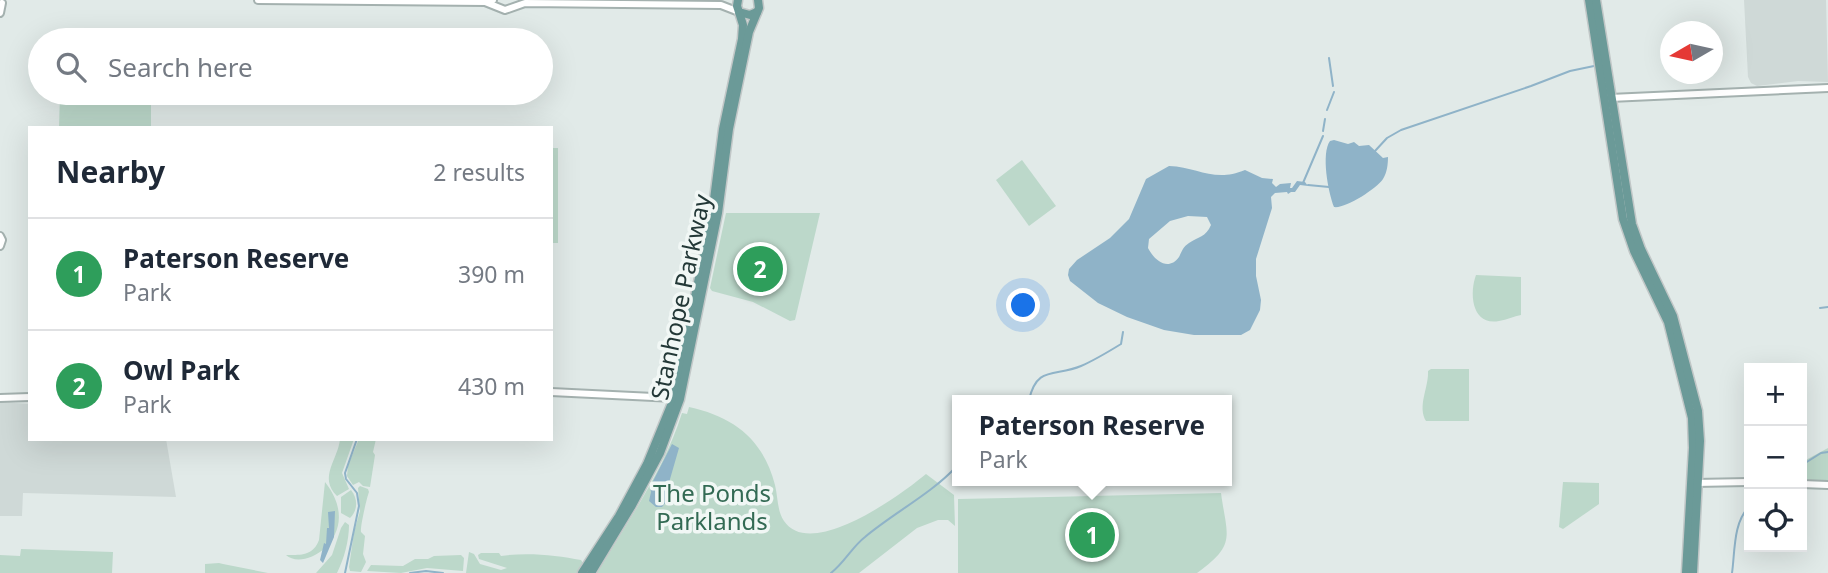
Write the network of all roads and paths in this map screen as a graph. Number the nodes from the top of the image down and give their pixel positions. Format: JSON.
{"nodes":[{"id":1,"x":11,"y":0,"type":"edge"},
{"id":2,"x":258,"y":0,"type":"edge"},
{"id":3,"x":493,"y":0,"type":"edge"},
{"id":4,"x":737,"y":0,"type":"edge"},
{"id":5,"x":758,"y":0,"type":"edge"},
{"id":6,"x":1589,"y":0,"type":"edge"},
{"id":7,"x":1596,"y":0,"type":"edge"},
{"id":8,"x":522,"y":1,"type":"edge"},
{"id":9,"x":2,"y":2,"type":"edge"},
{"id":10,"x":485,"y":2,"type":"junction"},
{"id":11,"x":511,"y":3,"type":"edge"},
{"id":12,"x":499,"y":4,"type":"edge"},
{"id":13,"x":722,"y":5,"type":"junction"},
{"id":14,"x":739,"y":12,"type":"junction"},
{"id":15,"x":757,"y":12,"type":"junction"},
{"id":16,"x":0,"y":13,"type":"edge"},
{"id":17,"x":1828,"y":88,"type":"edge"},
{"id":18,"x":1608,"y":98,"type":"junction"},
{"id":19,"x":0,"y":236,"type":"edge"},
{"id":20,"x":0,"y":246,"type":"edge"},
{"id":21,"x":553,"y":392,"type":"edge"},
{"id":22,"x":0,"y":398,"type":"edge"},
{"id":23,"x":28,"y":398,"type":"edge"},
{"id":24,"x":674,"y":398,"type":"junction"},
{"id":25,"x":1744,"y":482,"type":"edge"},
{"id":26,"x":1695,"y":483,"type":"junction"},
{"id":27,"x":1807,"y":484,"type":"edge"},
{"id":28,"x":1828,"y":485,"type":"edge"},
{"id":29,"x":582,"y":573,"type":"edge"},
{"id":30,"x":591,"y":573,"type":"edge"},
{"id":31,"x":1686,"y":573,"type":"edge"},
{"id":32,"x":1693,"y":573,"type":"edge"}],
"edges":[{"from":1,"to":9,"type":"street"},
{"from":2,"to":10,"type":"street"},
{"from":3,"to":10,"type":"street"},
{"from":4,"to":13,"type":"street"},
{"from":4,"to":14,"type":"main road","name":"Stanhope Parkway"},
{"from":5,"to":15,"type":"main road","name":"Stanhope Parkway"},
{"from":6,"to":18,"type":"main road"},
{"from":7,"to":18,"type":"main road"},
{"from":8,"to":11,"type":"street"},
{"from":8,"to":13,"type":"street"},
{"from":9,"to":16,"type":"street"},
{"from":10,"to":12,"type":"street"},
{"from":11,"to":12,"type":"street"},
{"from":13,"to":14,"type":"street"},
{"from":14,"to":15,"type":"main road"},
{"from":14,"to":24,"type":"main road","name":"Stanhope Parkway"},
{"from":15,"to":30,"type":"main road","name":"Stanhope Parkway"},
{"from":17,"to":18,"type":"street"},
{"from":18,"to":26,"type":"main road"},
{"from":19,"to":20,"type":"street"},
{"from":21,"to":24,"type":"street"},
{"from":22,"to":23,"type":"street"},
{"from":24,"to":29,"type":"main road","name":"Stanhope Parkway"},
{"from":25,"to":26,"type":"street"},
{"from":26,"to":31,"type":"main road"},
{"from":26,"to":32,"type":"main road"},
{"from":27,"to":28,"type":"street"}]}
